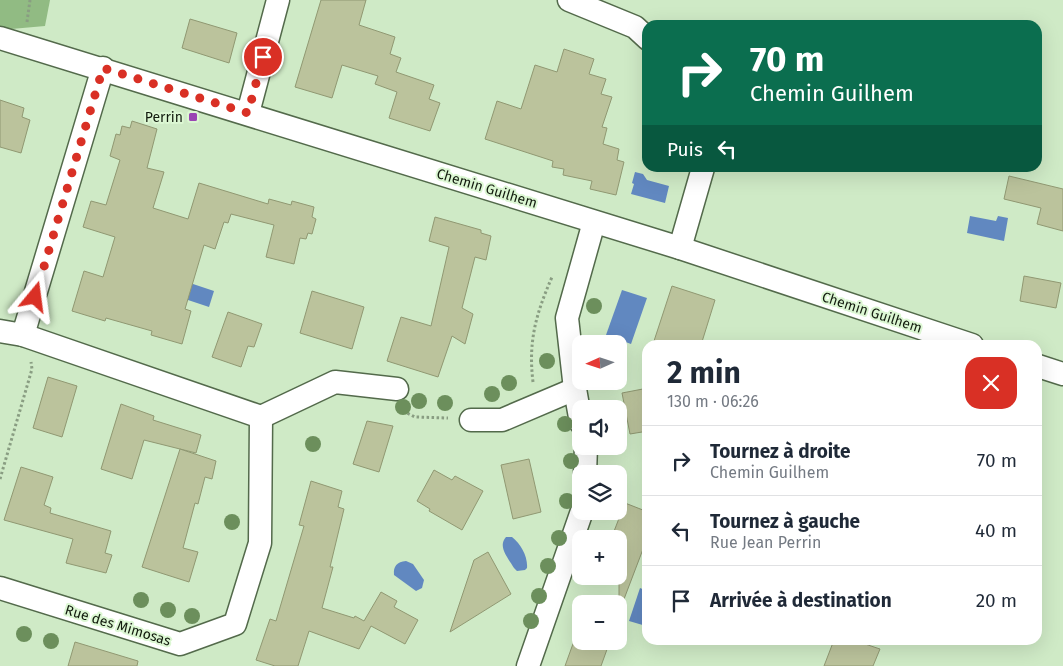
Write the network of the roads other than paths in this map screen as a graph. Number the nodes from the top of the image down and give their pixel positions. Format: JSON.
{"nodes":[{"id":1,"x":278,"y":0,"type":"edge"},
{"id":2,"x":569,"y":0,"type":"edge"},
{"id":3,"x":642,"y":33,"type":"edge"},
{"id":4,"x":0,"y":38,"type":"edge"},
{"id":5,"x":103,"y":68,"type":"junction"},
{"id":6,"x":248,"y":113,"type":"junction"},
{"id":7,"x":702,"y":172,"type":"edge"},
{"id":8,"x":594,"y":222,"type":"junction"},
{"id":9,"x":680,"y":248,"type":"junction"},
{"id":10,"x":0,"y":331,"type":"edge"},
{"id":11,"x":23,"y":335,"type":"junction"},
{"id":12,"x":957,"y":340,"type":"edge"},
{"id":13,"x":572,"y":362,"type":"edge"},
{"id":14,"x":1042,"y":367,"type":"edge"},
{"id":15,"x":1063,"y":374,"type":"edge"},
{"id":16,"x":397,"y":389,"type":"road end"},
{"id":17,"x":573,"y":390,"type":"edge"},
{"id":18,"x":261,"y":417,"type":"junction"},
{"id":19,"x":471,"y":420,"type":"road end"},
{"id":20,"x":579,"y":520,"type":"edge"},
{"id":21,"x":0,"y":588,"type":"edge"},
{"id":22,"x":528,"y":666,"type":"edge"}],
"edges":[{"from":1,"to":6,"type":"street"},
{"from":2,"to":3,"type":"street"},
{"from":4,"to":5,"type":"street","name":"Chemin Guilhem"},
{"from":5,"to":6,"type":"street","name":"Chemin Guilhem"},
{"from":5,"to":11,"type":"street"},
{"from":6,"to":8,"type":"street","name":"Chemin Guilhem"},
{"from":7,"to":9,"type":"street"},
{"from":8,"to":9,"type":"street","name":"Chemin Guilhem"},
{"from":8,"to":13,"type":"street"},
{"from":9,"to":12,"type":"street","name":"Chemin Guilhem"},
{"from":10,"to":11,"type":"street"},
{"from":11,"to":18,"type":"street"},
{"from":14,"to":15,"type":"street"},
{"from":16,"to":18,"type":"street"},
{"from":17,"to":19,"type":"street"},
{"from":18,"to":21,"type":"street","name":"Rue des Mimosas"},
{"from":20,"to":22,"type":"street"}]}
